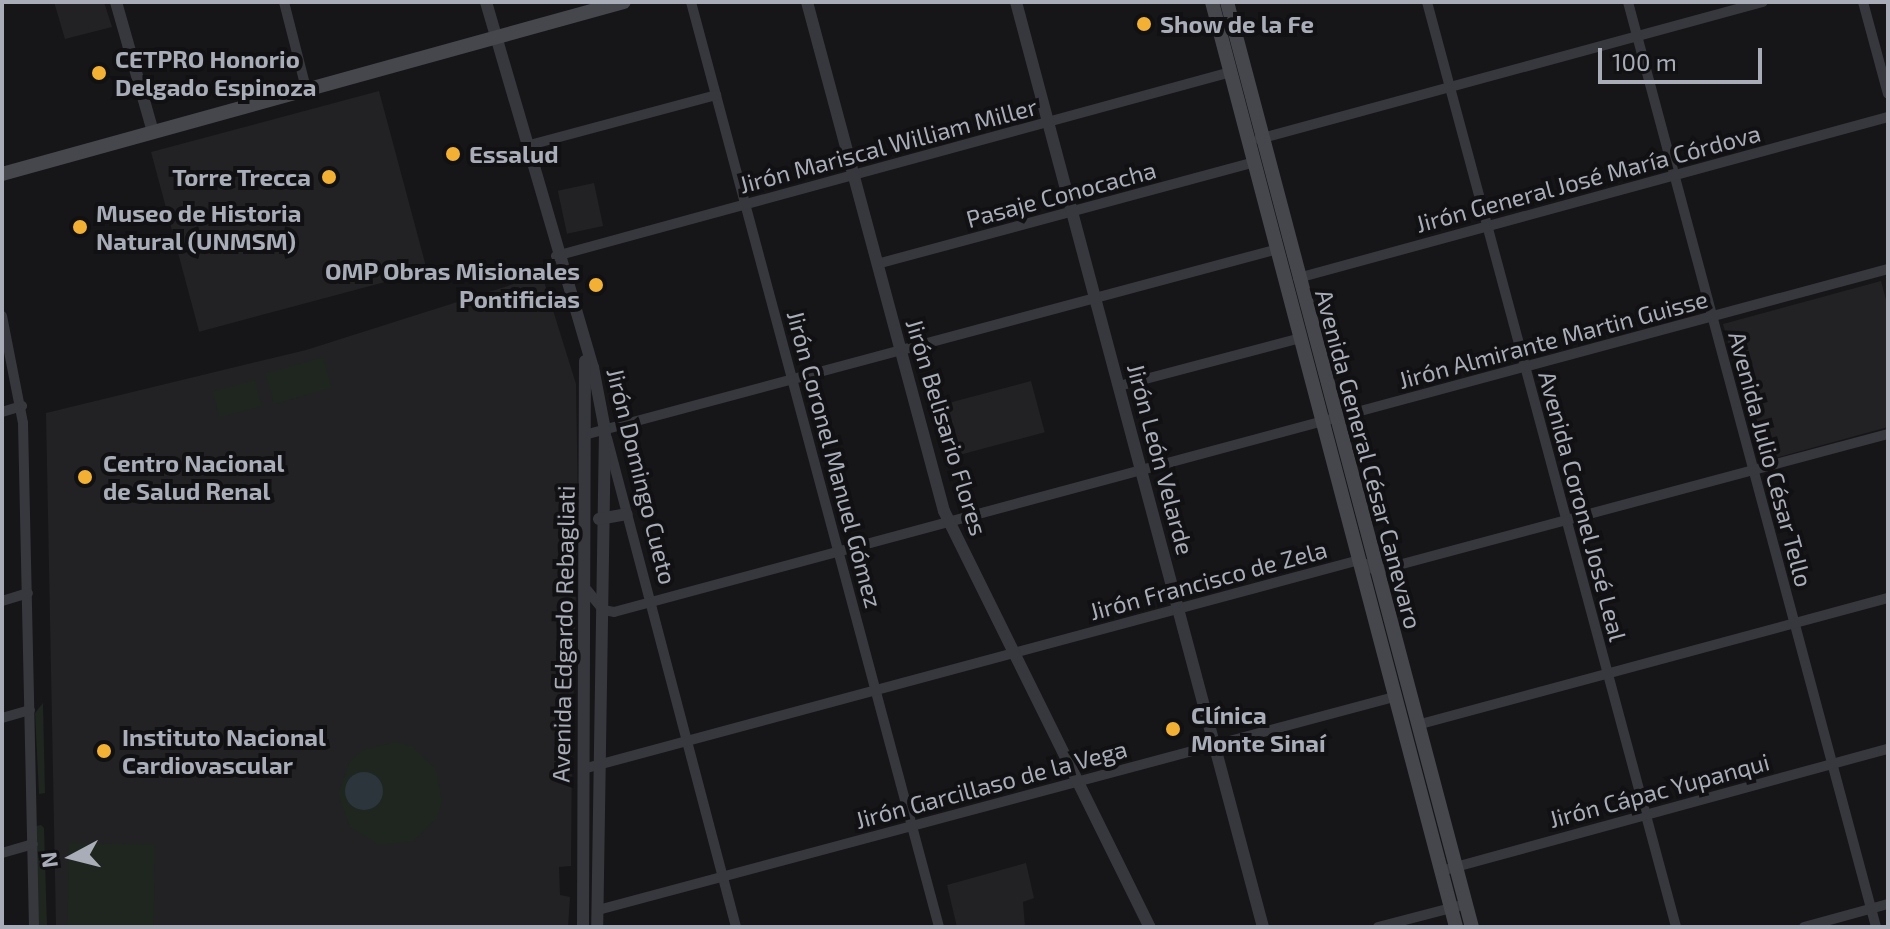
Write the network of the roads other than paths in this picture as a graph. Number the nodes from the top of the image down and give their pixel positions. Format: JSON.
{"nodes":[{"id":1,"x":116,"y":2,"type":"edge"},
{"id":2,"x":284,"y":2,"type":"edge"},
{"id":3,"x":486,"y":2,"type":"edge"},
{"id":4,"x":624,"y":2,"type":"edge"},
{"id":5,"x":691,"y":2,"type":"edge"},
{"id":6,"x":807,"y":2,"type":"edge"},
{"id":7,"x":1016,"y":2,"type":"edge"},
{"id":8,"x":1212,"y":2,"type":"edge"},
{"id":9,"x":1227,"y":2,"type":"edge"},
{"id":10,"x":1427,"y":2,"type":"edge"},
{"id":11,"x":1628,"y":2,"type":"edge"},
{"id":12,"x":1763,"y":2,"type":"edge"},
{"id":13,"x":1863,"y":2,"type":"edge"},
{"id":14,"x":1637,"y":36,"type":"junction"},
{"id":15,"x":496,"y":39,"type":"junction"},
{"id":16,"x":1884,"y":63,"type":"edge"},
{"id":17,"x":1231,"y":72,"type":"junction"},
{"id":18,"x":1450,"y":87,"type":"junction"},
{"id":19,"x":307,"y":92,"type":"junction"},
{"id":20,"x":1888,"y":94,"type":"edge"},
{"id":21,"x":716,"y":95,"type":"junction"},
{"id":22,"x":1888,"y":117,"type":"edge"},
{"id":23,"x":1049,"y":122,"type":"junction"},
{"id":24,"x":153,"y":132,"type":"junction"},
{"id":25,"x":1256,"y":140,"type":"junction"},
{"id":26,"x":526,"y":146,"type":"junction"},
{"id":27,"x":1255,"y":162,"type":"junction"},
{"id":28,"x":2,"y":174,"type":"edge"},
{"id":29,"x":853,"y":175,"type":"junction"},
{"id":30,"x":1674,"y":175,"type":"junction"},
{"id":31,"x":746,"y":204,"type":"junction"},
{"id":32,"x":1073,"y":211,"type":"junction"},
{"id":33,"x":1487,"y":226,"type":"junction"},
{"id":34,"x":1278,"y":249,"type":"junction"},
{"id":35,"x":556,"y":256,"type":"junction"},
{"id":36,"x":877,"y":264,"type":"junction"},
{"id":37,"x":1888,"y":269,"type":"edge"},
{"id":38,"x":1298,"y":278,"type":"junction"},
{"id":39,"x":1096,"y":298,"type":"junction"},
{"id":40,"x":2,"y":316,"type":"edge"},
{"id":41,"x":1712,"y":316,"type":"junction"},
{"id":42,"x":1301,"y":338,"type":"junction"},
{"id":43,"x":583,"y":342,"type":"junction"},
{"id":44,"x":899,"y":351,"type":"junction"},
{"id":45,"x":1525,"y":367,"type":"junction"},
{"id":46,"x":793,"y":380,"type":"junction"},
{"id":47,"x":1119,"y":386,"type":"junction"},
{"id":48,"x":22,"y":406,"type":"junction"},
{"id":49,"x":2,"y":412,"type":"edge"},
{"id":50,"x":1329,"y":419,"type":"junction"},
{"id":51,"x":605,"y":430,"type":"junction"},
{"id":52,"x":588,"y":434,"type":"junction"},
{"id":53,"x":1888,"y":434,"type":"edge"},
{"id":54,"x":1141,"y":470,"type":"junction"},
{"id":55,"x":1753,"y":470,"type":"junction"},
{"id":56,"x":627,"y":514,"type":"junction"},
{"id":57,"x":604,"y":516,"type":"junction"},
{"id":58,"x":1566,"y":520,"type":"junction"},
{"id":59,"x":948,"y":522,"type":"junction"},
{"id":60,"x":586,"y":525,"type":"junction"},
{"id":61,"x":840,"y":551,"type":"junction"},
{"id":62,"x":1359,"y":560,"type":"junction"},
{"id":63,"x":1376,"y":571,"type":"junction"},
{"id":64,"x":587,"y":590,"type":"junction"},
{"id":65,"x":28,"y":593,"type":"junction"},
{"id":66,"x":1888,"y":598,"type":"edge"},
{"id":67,"x":2,"y":601,"type":"edge"},
{"id":68,"x":650,"y":602,"type":"junction"},
{"id":69,"x":1178,"y":609,"type":"junction"},
{"id":70,"x":603,"y":610,"type":"junction"},
{"id":71,"x":1794,"y":624,"type":"junction"},
{"id":72,"x":1012,"y":654,"type":"junction"},
{"id":73,"x":1608,"y":674,"type":"junction"},
{"id":74,"x":878,"y":690,"type":"junction"},
{"id":75,"x":1394,"y":697,"type":"junction"},
{"id":76,"x":30,"y":710,"type":"junction"},
{"id":77,"x":2,"y":718,"type":"edge"},
{"id":78,"x":1417,"y":725,"type":"junction"},
{"id":79,"x":687,"y":741,"type":"junction"},
{"id":80,"x":1214,"y":745,"type":"junction"},
{"id":81,"x":1888,"y":749,"type":"edge"},
{"id":82,"x":1832,"y":764,"type":"junction"},
{"id":83,"x":600,"y":765,"type":"junction"},
{"id":84,"x":583,"y":769,"type":"junction"},
{"id":85,"x":1075,"y":782,"type":"junction"},
{"id":86,"x":1645,"y":815,"type":"junction"},
{"id":87,"x":915,"y":825,"type":"junction"},
{"id":88,"x":33,"y":844,"type":"junction"},
{"id":89,"x":2,"y":853,"type":"edge"},
{"id":90,"x":1456,"y":866,"type":"junction"},
{"id":91,"x":1441,"y":871,"type":"junction"},
{"id":92,"x":722,"y":877,"type":"junction"},
{"id":93,"x":1888,"y":904,"type":"edge"},
{"id":94,"x":1458,"y":906,"type":"junction"},
{"id":95,"x":1871,"y":909,"type":"junction"},
{"id":96,"x":598,"y":910,"type":"junction"},
{"id":97,"x":34,"y":927,"type":"edge"},
{"id":98,"x":583,"y":927,"type":"edge"},
{"id":99,"x":597,"y":927,"type":"edge"},
{"id":100,"x":736,"y":927,"type":"edge"},
{"id":101,"x":939,"y":927,"type":"edge"},
{"id":102,"x":1150,"y":927,"type":"edge"},
{"id":103,"x":1263,"y":927,"type":"edge"},
{"id":104,"x":1378,"y":927,"type":"edge"},
{"id":105,"x":1456,"y":927,"type":"edge"},
{"id":106,"x":1472,"y":927,"type":"edge"},
{"id":107,"x":1676,"y":927,"type":"edge"},
{"id":108,"x":1804,"y":927,"type":"edge"},
{"id":109,"x":1876,"y":927,"type":"edge"}],
"edges":[{"from":1,"to":24,"type":"street"},
{"from":2,"to":19,"type":"street"},
{"from":3,"to":15,"type":"street","name":"Jirón Domingo Cueto"},
{"from":4,"to":15,"type":"main road"},
{"from":5,"to":21,"type":"street","name":"Jirón Coronel Manuel Gómez"},
{"from":6,"to":29,"type":"street","name":"Jirón Belisario Flores"},
{"from":7,"to":23,"type":"street","name":"Jirón León Velarde"},
{"from":8,"to":17,"type":"main road","name":"Avenida General César Canevaro"},
{"from":9,"to":25,"type":"main road","name":"Avenida General César Canevaro"},
{"from":10,"to":18,"type":"street","name":"Avenida Coronel José Leal"},
{"from":11,"to":14,"type":"street","name":"Avenida Julio César Tello"},
{"from":12,"to":14,"type":"street"},
{"from":13,"to":16,"type":"street"},
{"from":14,"to":18,"type":"street"},
{"from":14,"to":30,"type":"street","name":"Avenida Julio César Tello"},
{"from":15,"to":19,"type":"main road"},
{"from":15,"to":26,"type":"street","name":"Jirón Domingo Cueto"},
{"from":16,"to":20,"type":"street"},
{"from":17,"to":23,"type":"street","name":"Jirón Mariscal William Miller"},
{"from":17,"to":25,"type":"main road","name":"Avenida General César Canevaro"},
{"from":18,"to":25,"type":"street"},
{"from":18,"to":33,"type":"street","name":"Avenida Coronel José Leal"},
{"from":19,"to":24,"type":"main road"},
{"from":21,"to":26,"type":"street"},
{"from":21,"to":31,"type":"street","name":"Jirón Coronel Manuel Gómez"},
{"from":22,"to":30,"type":"street","name":"Jirón General José María Córdova"},
{"from":23,"to":29,"type":"street","name":"Jirón Mariscal William Miller"},
{"from":23,"to":32,"type":"street","name":"Jirón León Velarde"},
{"from":24,"to":28,"type":"main road"},
{"from":25,"to":27,"type":"main road","name":"Avenida General César Canevaro"},
{"from":25,"to":38,"type":"main road","name":"Avenida General César Canevaro"},
{"from":26,"to":35,"type":"street","name":"Jirón Domingo Cueto"},
{"from":27,"to":32,"type":"street","name":"Pasaje Conocacha"},
{"from":27,"to":34,"type":"main road","name":"Avenida General César Canevaro"},
{"from":29,"to":31,"type":"street","name":"Jirón Mariscal William Miller"},
{"from":29,"to":36,"type":"street","name":"Jirón Belisario Flores"},
{"from":30,"to":33,"type":"street","name":"Jirón General José María Córdova"},
{"from":30,"to":41,"type":"street","name":"Avenida Julio César Tello"},
{"from":31,"to":35,"type":"street","name":"Jirón Mariscal William Miller"},
{"from":31,"to":46,"type":"street","name":"Jirón Coronel Manuel Gómez"},
{"from":32,"to":36,"type":"street","name":"Pasaje Conocacha"},
{"from":32,"to":39,"type":"street","name":"Jirón León Velarde"},
{"from":33,"to":38,"type":"street","name":"Jirón General José María Córdova"},
{"from":33,"to":45,"type":"street","name":"Avenida Coronel José Leal"},
{"from":34,"to":39,"type":"street"},
{"from":34,"to":42,"type":"main road","name":"Avenida General César Canevaro"},
{"from":35,"to":43,"type":"street","name":"Jirón Domingo Cueto"},
{"from":36,"to":44,"type":"street","name":"Jirón Belisario Flores"},
{"from":37,"to":41,"type":"street","name":"Jirón Almirante Martin Guisse"},
{"from":38,"to":50,"type":"main road","name":"Avenida General César Canevaro"},
{"from":39,"to":44,"type":"street"},
{"from":39,"to":47,"type":"street","name":"Jirón León Velarde"},
{"from":40,"to":48,"type":"street"},
{"from":41,"to":45,"type":"street","name":"Jirón Almirante Martin Guisse"},
{"from":41,"to":55,"type":"street","name":"Avenida Julio César Tello"},
{"from":42,"to":47,"type":"street"},
{"from":42,"to":50,"type":"main road","name":"Avenida General César Canevaro"},
{"from":43,"to":51,"type":"street","name":"Jirón Domingo Cueto"},
{"from":43,"to":52,"type":"street","name":"Avenida Edgardo Rebagliati"},
{"from":44,"to":46,"type":"street"},
{"from":44,"to":59,"type":"street","name":"Jirón Belisario Flores"},
{"from":45,"to":50,"type":"street","name":"Jirón Almirante Martin Guisse"},
{"from":45,"to":58,"type":"street","name":"Avenida Coronel José Leal"},
{"from":46,"to":51,"type":"street"},
{"from":46,"to":61,"type":"street","name":"Jirón Coronel Manuel Gómez"},
{"from":47,"to":54,"type":"street","name":"Jirón León Velarde"},
{"from":48,"to":49,"type":"street"},
{"from":48,"to":65,"type":"street"},
{"from":50,"to":54,"type":"street","name":"Jirón Almirante Martin Guisse"},
{"from":50,"to":62,"type":"main road","name":"Avenida General César Canevaro"},
{"from":50,"to":63,"type":"main road","name":"Avenida General César Canevaro"},
{"from":51,"to":52,"type":"street"},
{"from":51,"to":56,"type":"street","name":"Jirón Domingo Cueto"},
{"from":51,"to":57,"type":"street","name":"Avenida Edgardo Rebagliati"},
{"from":52,"to":60,"type":"street","name":"Avenida Edgardo Rebagliati"},
{"from":53,"to":55,"type":"street"},
{"from":54,"to":59,"type":"street","name":"Jirón Almirante Martin Guisse"},
{"from":54,"to":69,"type":"street","name":"Jirón León Velarde"},
{"from":55,"to":58,"type":"street"},
{"from":55,"to":71,"type":"street","name":"Avenida Julio César Tello"},
{"from":56,"to":57,"type":"street"},
{"from":56,"to":68,"type":"street","name":"Jirón Domingo Cueto"},
{"from":57,"to":60,"type":"street"},
{"from":57,"to":70,"type":"street","name":"Avenida Edgardo Rebagliati"},
{"from":58,"to":63,"type":"street"},
{"from":58,"to":73,"type":"street","name":"Avenida Coronel José Leal"},
{"from":59,"to":61,"type":"street","name":"Jirón Almirante Martin Guisse"},
{"from":59,"to":72,"type":"street","name":"Jirón Belisario Flores"},
{"from":60,"to":64,"type":"street","name":"Avenida Edgardo Rebagliati"},
{"from":61,"to":68,"type":"street","name":"Jirón Almirante Martin Guisse"},
{"from":61,"to":74,"type":"street","name":"Jirón Coronel Manuel Gómez"},
{"from":62,"to":63,"type":"street","name":"Jirón Francisco de Zela"},
{"from":62,"to":69,"type":"street","name":"Jirón Francisco de Zela"},
{"from":62,"to":75,"type":"main road","name":"Avenida General César Canevaro"},
{"from":63,"to":78,"type":"main road","name":"Avenida General César Canevaro"},
{"from":64,"to":70,"type":"street"},
{"from":64,"to":84,"type":"street","name":"Avenida Edgardo Rebagliati"},
{"from":65,"to":67,"type":"street"},
{"from":65,"to":76,"type":"street"},
{"from":66,"to":71,"type":"street"},
{"from":68,"to":70,"type":"street","name":"Jirón Almirante Martin Guisse"},
{"from":68,"to":79,"type":"street","name":"Jirón Domingo Cueto"},
{"from":69,"to":72,"type":"street","name":"Jirón Francisco de Zela"},
{"from":69,"to":80,"type":"street","name":"Jirón León Velarde"},
{"from":70,"to":83,"type":"street","name":"Avenida Edgardo Rebagliati"},
{"from":71,"to":73,"type":"street"},
{"from":71,"to":82,"type":"street","name":"Avenida Julio César Tello"},
{"from":72,"to":74,"type":"street","name":"Jirón Francisco de Zela"},
{"from":72,"to":85,"type":"street","name":"Jirón Belisario Flores"},
{"from":73,"to":78,"type":"street"},
{"from":73,"to":86,"type":"street","name":"Avenida Coronel José Leal"},
{"from":74,"to":79,"type":"street","name":"Jirón Francisco de Zela"},
{"from":74,"to":87,"type":"street","name":"Jirón Coronel Manuel Gómez"},
{"from":75,"to":80,"type":"street","name":"Jirón Garcillaso de la Vega"},
{"from":75,"to":91,"type":"main road","name":"Avenida General César Canevaro"},
{"from":76,"to":77,"type":"street"},
{"from":76,"to":88,"type":"street"},
{"from":78,"to":90,"type":"main road","name":"Avenida General César Canevaro"},
{"from":79,"to":83,"type":"street","name":"Jirón Francisco de Zela"},
{"from":79,"to":92,"type":"street","name":"Jirón Domingo Cueto"},
{"from":80,"to":85,"type":"street","name":"Jirón Garcillaso de la Vega"},
{"from":80,"to":103,"type":"street","name":"Jirón León Velarde"},
{"from":81,"to":82,"type":"street","name":"Jirón Cápac Yupanqui"},
{"from":82,"to":86,"type":"street","name":"Jirón Cápac Yupanqui"},
{"from":82,"to":95,"type":"street","name":"Avenida Julio César Tello"},
{"from":83,"to":84,"type":"street","name":"Jirón Francisco de Zela"},
{"from":83,"to":96,"type":"street","name":"Avenida Edgardo Rebagliati"},
{"from":84,"to":98,"type":"street","name":"Avenida Edgardo Rebagliati"},
{"from":85,"to":87,"type":"street","name":"Jirón Garcillaso de la Vega"},
{"from":85,"to":102,"type":"street","name":"Jirón Belisario Flores"},
{"from":86,"to":90,"type":"street","name":"Jirón Cápac Yupanqui"},
{"from":86,"to":107,"type":"street","name":"Avenida Coronel José Leal"},
{"from":87,"to":92,"type":"street","name":"Jirón Garcillaso de la Vega"},
{"from":87,"to":101,"type":"street","name":"Jirón Coronel Manuel Gómez"},
{"from":88,"to":89,"type":"street"},
{"from":88,"to":97,"type":"street"},
{"from":90,"to":91,"type":"street","name":"Jirón Cápac Yupanqui"},
{"from":90,"to":94,"type":"main road","name":"Avenida General César Canevaro"},
{"from":91,"to":94,"type":"main road","name":"Avenida General César Canevaro"},
{"from":92,"to":96,"type":"street","name":"Jirón Garcillaso de la Vega"},
{"from":92,"to":100,"type":"street","name":"Jirón Domingo Cueto"},
{"from":93,"to":95,"type":"street"},
{"from":94,"to":104,"type":"street"},
{"from":94,"to":105,"type":"main road","name":"Avenida General César Canevaro"},
{"from":94,"to":106,"type":"main road","name":"Avenida General César Canevaro"},
{"from":95,"to":108,"type":"street"},
{"from":95,"to":109,"type":"street","name":"Avenida Julio César Tello"},
{"from":96,"to":99,"type":"street","name":"Avenida Edgardo Rebagliati"}]}
